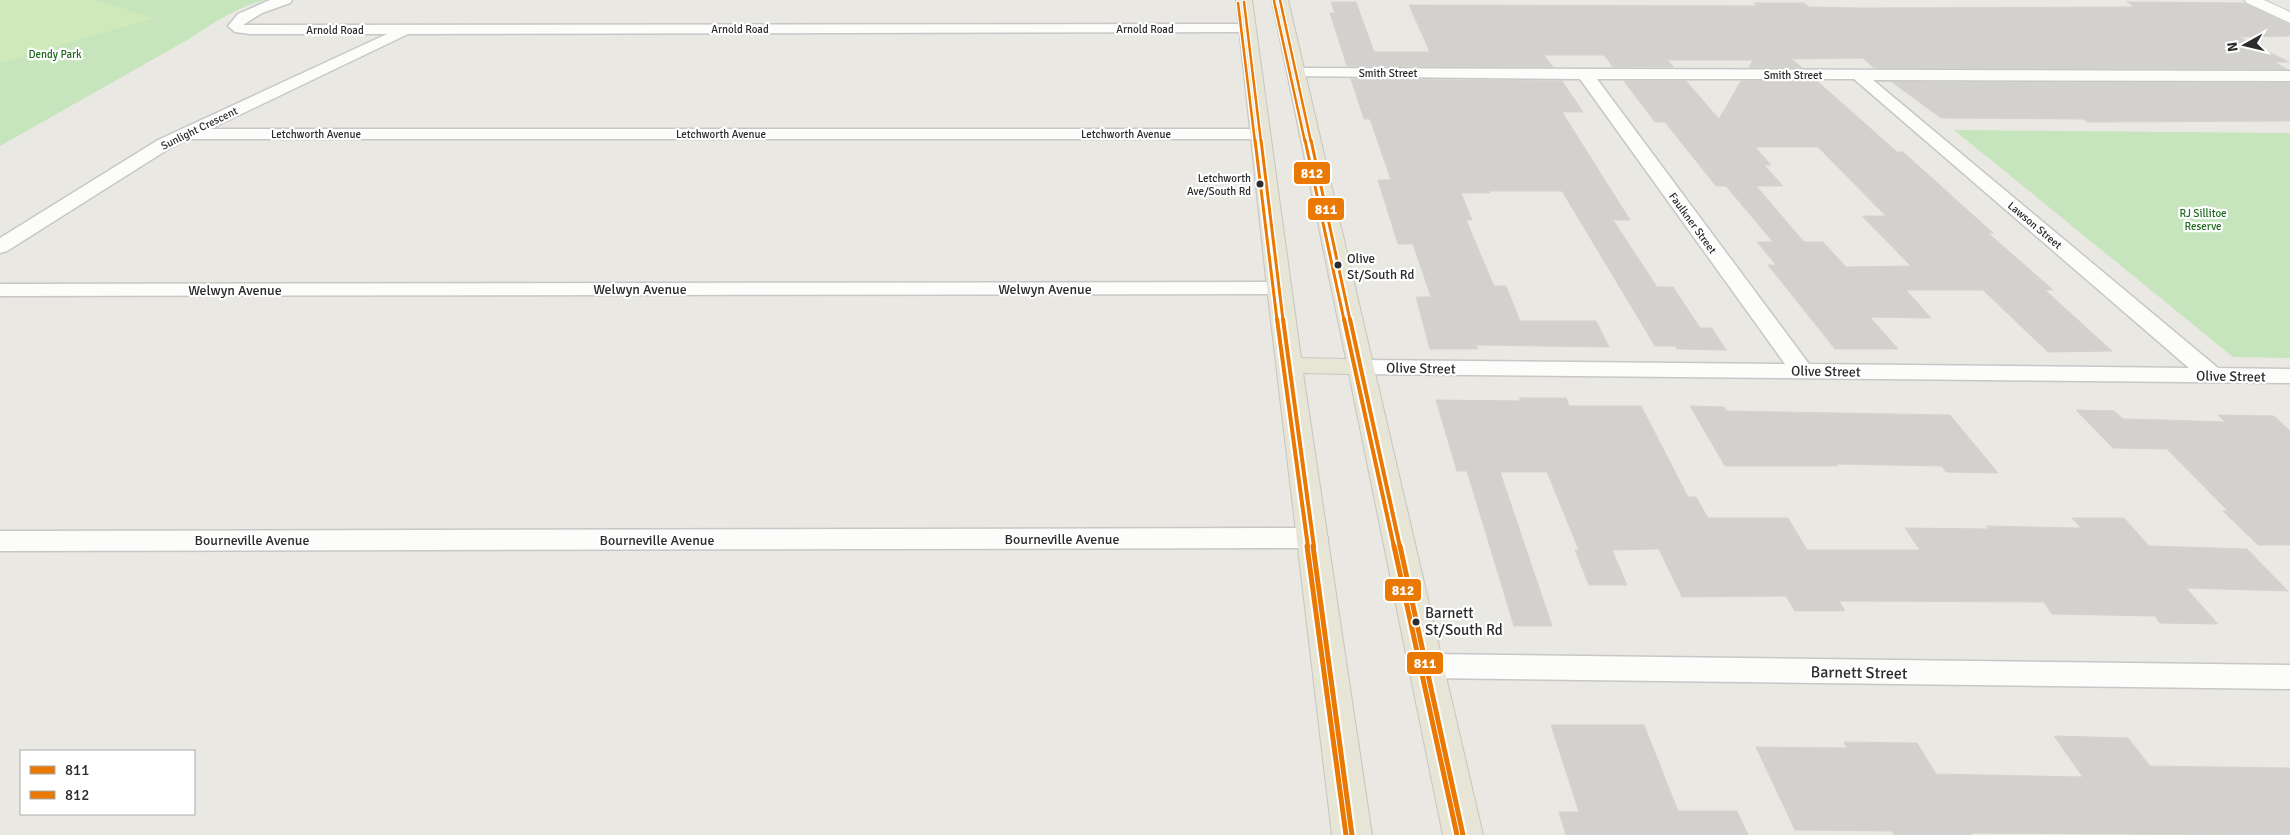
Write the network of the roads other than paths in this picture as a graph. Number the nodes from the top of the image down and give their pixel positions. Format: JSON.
{"nodes":[{"id":1,"x":285,"y":0,"type":"edge"},
{"id":2,"x":1244,"y":0,"type":"edge"},
{"id":3,"x":1280,"y":0,"type":"edge"},
{"id":4,"x":2252,"y":0,"type":"edge"},
{"id":5,"x":2290,"y":18,"type":"edge"},
{"id":6,"x":1247,"y":28,"type":"junction"},
{"id":7,"x":409,"y":30,"type":"junction"},
{"id":8,"x":1296,"y":73,"type":"junction"},
{"id":9,"x":1585,"y":74,"type":"junction"},
{"id":10,"x":1858,"y":75,"type":"junction"},
{"id":11,"x":2290,"y":76,"type":"edge"},
{"id":12,"x":184,"y":134,"type":"junction"},
{"id":13,"x":1259,"y":134,"type":"junction"},
{"id":14,"x":0,"y":247,"type":"edge"},
{"id":15,"x":1279,"y":288,"type":"junction"},
{"id":16,"x":0,"y":290,"type":"edge"},
{"id":17,"x":1290,"y":365,"type":"junction"},
{"id":18,"x":1361,"y":367,"type":"junction"},
{"id":19,"x":1802,"y":371,"type":"junction"},
{"id":20,"x":2212,"y":376,"type":"junction"},
{"id":21,"x":2290,"y":376,"type":"edge"},
{"id":22,"x":1314,"y":538,"type":"junction"},
{"id":23,"x":0,"y":541,"type":"edge"},
{"id":24,"x":1427,"y":666,"type":"junction"},
{"id":25,"x":2290,"y":677,"type":"edge"},
{"id":26,"x":1352,"y":835,"type":"edge"},
{"id":27,"x":1463,"y":835,"type":"edge"}],
"edges":[{"from":1,"to":7,"type":"street","name":"Arnold Road"},
{"from":2,"to":6,"type":"main road"},
{"from":3,"to":8,"type":"main road"},
{"from":4,"to":5,"type":"street"},
{"from":6,"to":7,"type":"street","name":"Arnold Road"},
{"from":6,"to":13,"type":"main road"},
{"from":7,"to":12,"type":"street","name":"Sunlight Crescent"},
{"from":8,"to":9,"type":"street","name":"Smith Street"},
{"from":8,"to":18,"type":"main road"},
{"from":9,"to":10,"type":"street","name":"Smith Street"},
{"from":9,"to":19,"type":"street","name":"Faulkner Street"},
{"from":10,"to":11,"type":"street","name":"Smith Street"},
{"from":10,"to":20,"type":"street","name":"Lawson Street"},
{"from":12,"to":13,"type":"street","name":"Letchworth Avenue"},
{"from":12,"to":14,"type":"street","name":"Sunlight Crescent"},
{"from":13,"to":15,"type":"main road"},
{"from":15,"to":16,"type":"street","name":"Welwyn Avenue"},
{"from":15,"to":17,"type":"main road"},
{"from":17,"to":18,"type":"main road"},
{"from":17,"to":22,"type":"main road"},
{"from":18,"to":19,"type":"street","name":"Olive Street"},
{"from":18,"to":24,"type":"main road"},
{"from":19,"to":20,"type":"street","name":"Olive Street"},
{"from":20,"to":21,"type":"street","name":"Olive Street"},
{"from":22,"to":23,"type":"street","name":"Bourneville Avenue"},
{"from":22,"to":26,"type":"main road"},
{"from":24,"to":25,"type":"street","name":"Barnett Street"},
{"from":24,"to":27,"type":"main road"}]}
